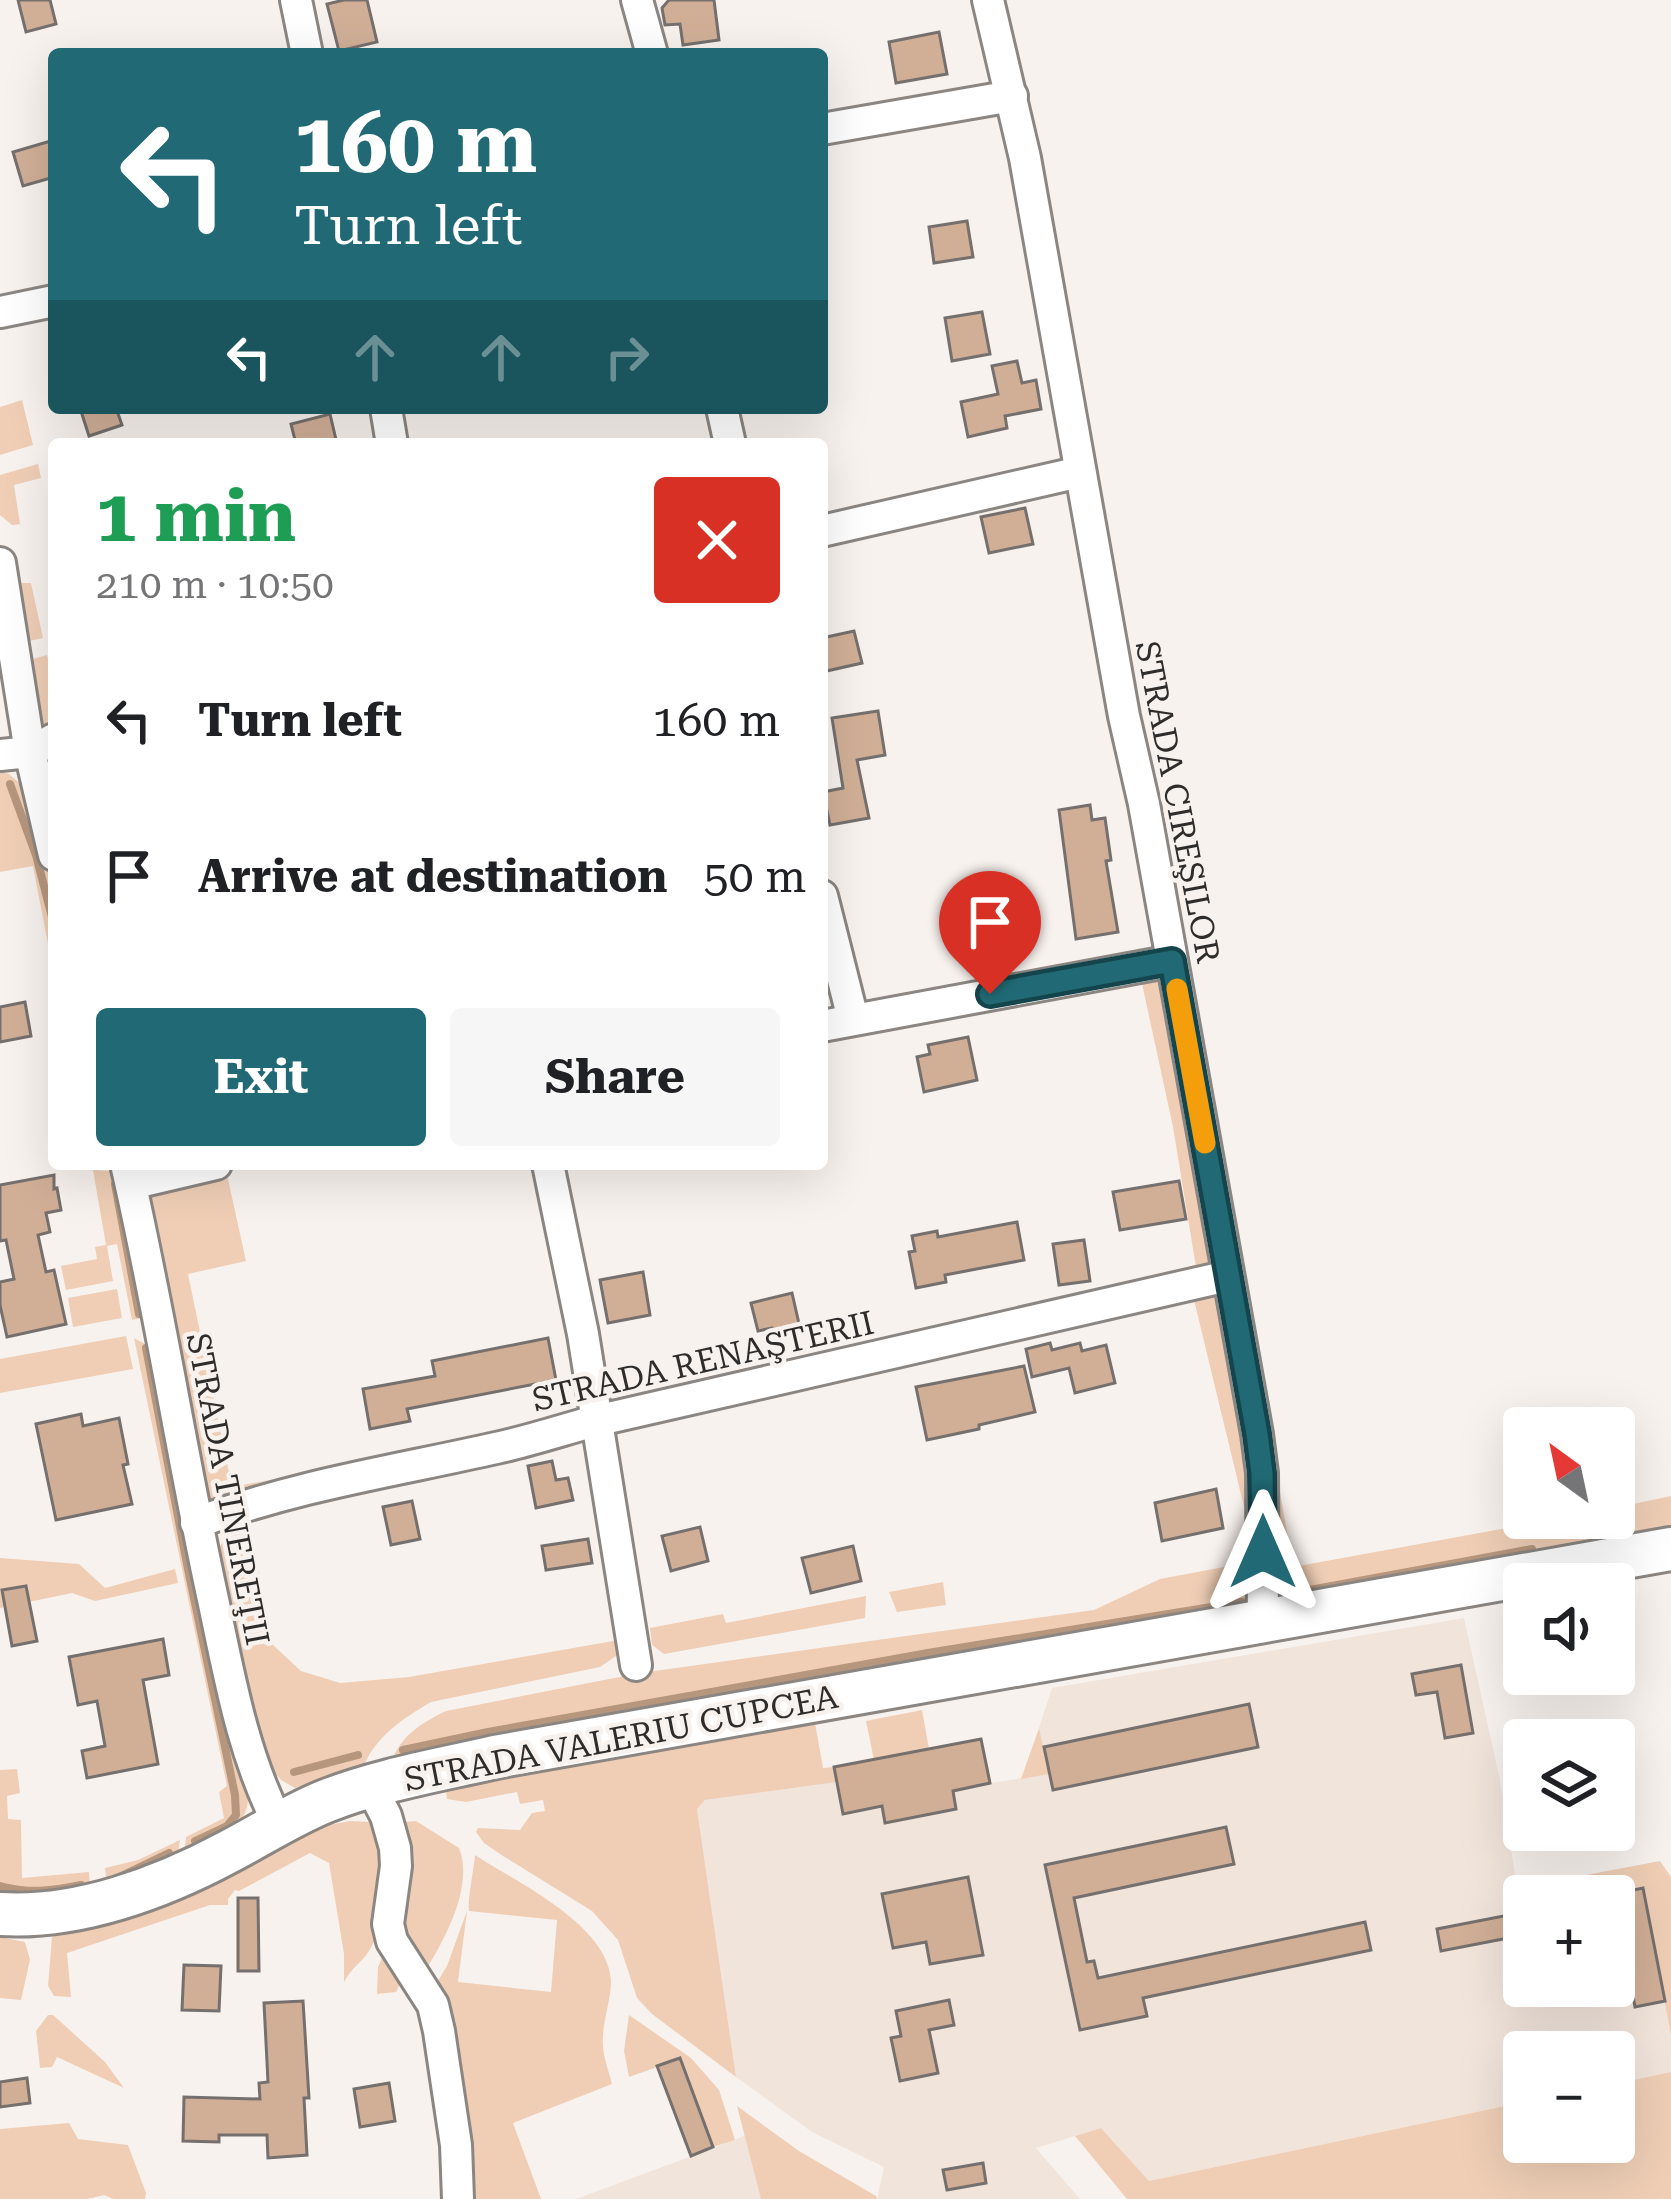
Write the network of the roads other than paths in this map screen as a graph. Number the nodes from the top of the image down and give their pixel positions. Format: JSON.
{"nodes":[{"id":1,"x":296,"y":0,"type":"edge"},
{"id":2,"x":637,"y":0,"type":"edge"},
{"id":3,"x":988,"y":0,"type":"edge"},
{"id":4,"x":306,"y":48,"type":"edge"},
{"id":5,"x":650,"y":48,"type":"edge"},
{"id":6,"x":1012,"y":96,"type":"junction"},
{"id":7,"x":828,"y":128,"type":"edge"},
{"id":8,"x":48,"y":302,"type":"edge"},
{"id":9,"x":0,"y":312,"type":"edge"},
{"id":10,"x":1080,"y":472,"type":"junction"},
{"id":11,"x":828,"y":530,"type":"edge"},
{"id":12,"x":0,"y":563,"type":"edge"},
{"id":13,"x":28,"y":748,"type":"edge"},
{"id":14,"x":48,"y":830,"type":"edge"},
{"id":15,"x":828,"y":920,"type":"edge"},
{"id":16,"x":1172,"y":961,"type":"junction"},
{"id":17,"x":853,"y":1018,"type":"junction"},
{"id":18,"x":828,"y":1024,"type":"edge"},
{"id":19,"x":164,"y":1170,"type":"edge"},
{"id":20,"x":549,"y":1170,"type":"edge"},
{"id":21,"x":129,"y":1174,"type":"edge"},
{"id":22,"x":1228,"y":1276,"type":"junction"},
{"id":23,"x":595,"y":1421,"type":"junction"},
{"id":24,"x":196,"y":1523,"type":"junction"},
{"id":25,"x":1671,"y":1549,"type":"edge"},
{"id":26,"x":1263,"y":1621,"type":"junction"},
{"id":27,"x":636,"y":1665,"type":"dead end"},
{"id":28,"x":370,"y":1787,"type":"junction"},
{"id":29,"x":278,"y":1823,"type":"junction"},
{"id":30,"x":0,"y":1914,"type":"edge"},
{"id":31,"x":458,"y":2199,"type":"edge"}],
"edges":[{"from":1,"to":4,"type":"street"},
{"from":2,"to":5,"type":"street"},
{"from":3,"to":6,"type":"street","name":"STRADA CIREŞILOR"},
{"from":6,"to":7,"type":"street"},
{"from":6,"to":10,"type":"street","name":"STRADA CIREŞILOR"},
{"from":8,"to":9,"type":"street"},
{"from":10,"to":11,"type":"street"},
{"from":10,"to":16,"type":"street","name":"STRADA CIREŞILOR"},
{"from":12,"to":13,"type":"street"},
{"from":13,"to":14,"type":"street"},
{"from":15,"to":17,"type":"street"},
{"from":16,"to":17,"type":"street"},
{"from":16,"to":22,"type":"street","name":"STRADA CIREŞILOR"},
{"from":17,"to":18,"type":"street"},
{"from":19,"to":21,"type":"street"},
{"from":20,"to":23,"type":"street"},
{"from":21,"to":24,"type":"street","name":"STRADA TINEREŢII"},
{"from":22,"to":23,"type":"street","name":"STRADA RENAŞTERII"},
{"from":22,"to":26,"type":"street","name":"STRADA CIREŞILOR"},
{"from":23,"to":24,"type":"street","name":"STRADA RENAŞTERII"},
{"from":23,"to":27,"type":"street"},
{"from":24,"to":29,"type":"street","name":"STRADA TINEREŢII"},
{"from":25,"to":26,"type":"main road","name":"STRADA VALERIU CUPCEA"},
{"from":26,"to":28,"type":"main road","name":"STRADA VALERIU CUPCEA"},
{"from":28,"to":29,"type":"main road","name":"STRADA VALERIU CUPCEA"},
{"from":28,"to":31,"type":"street"},
{"from":29,"to":30,"type":"main road","name":"STRADA VALERIU CUPCEA"}]}
